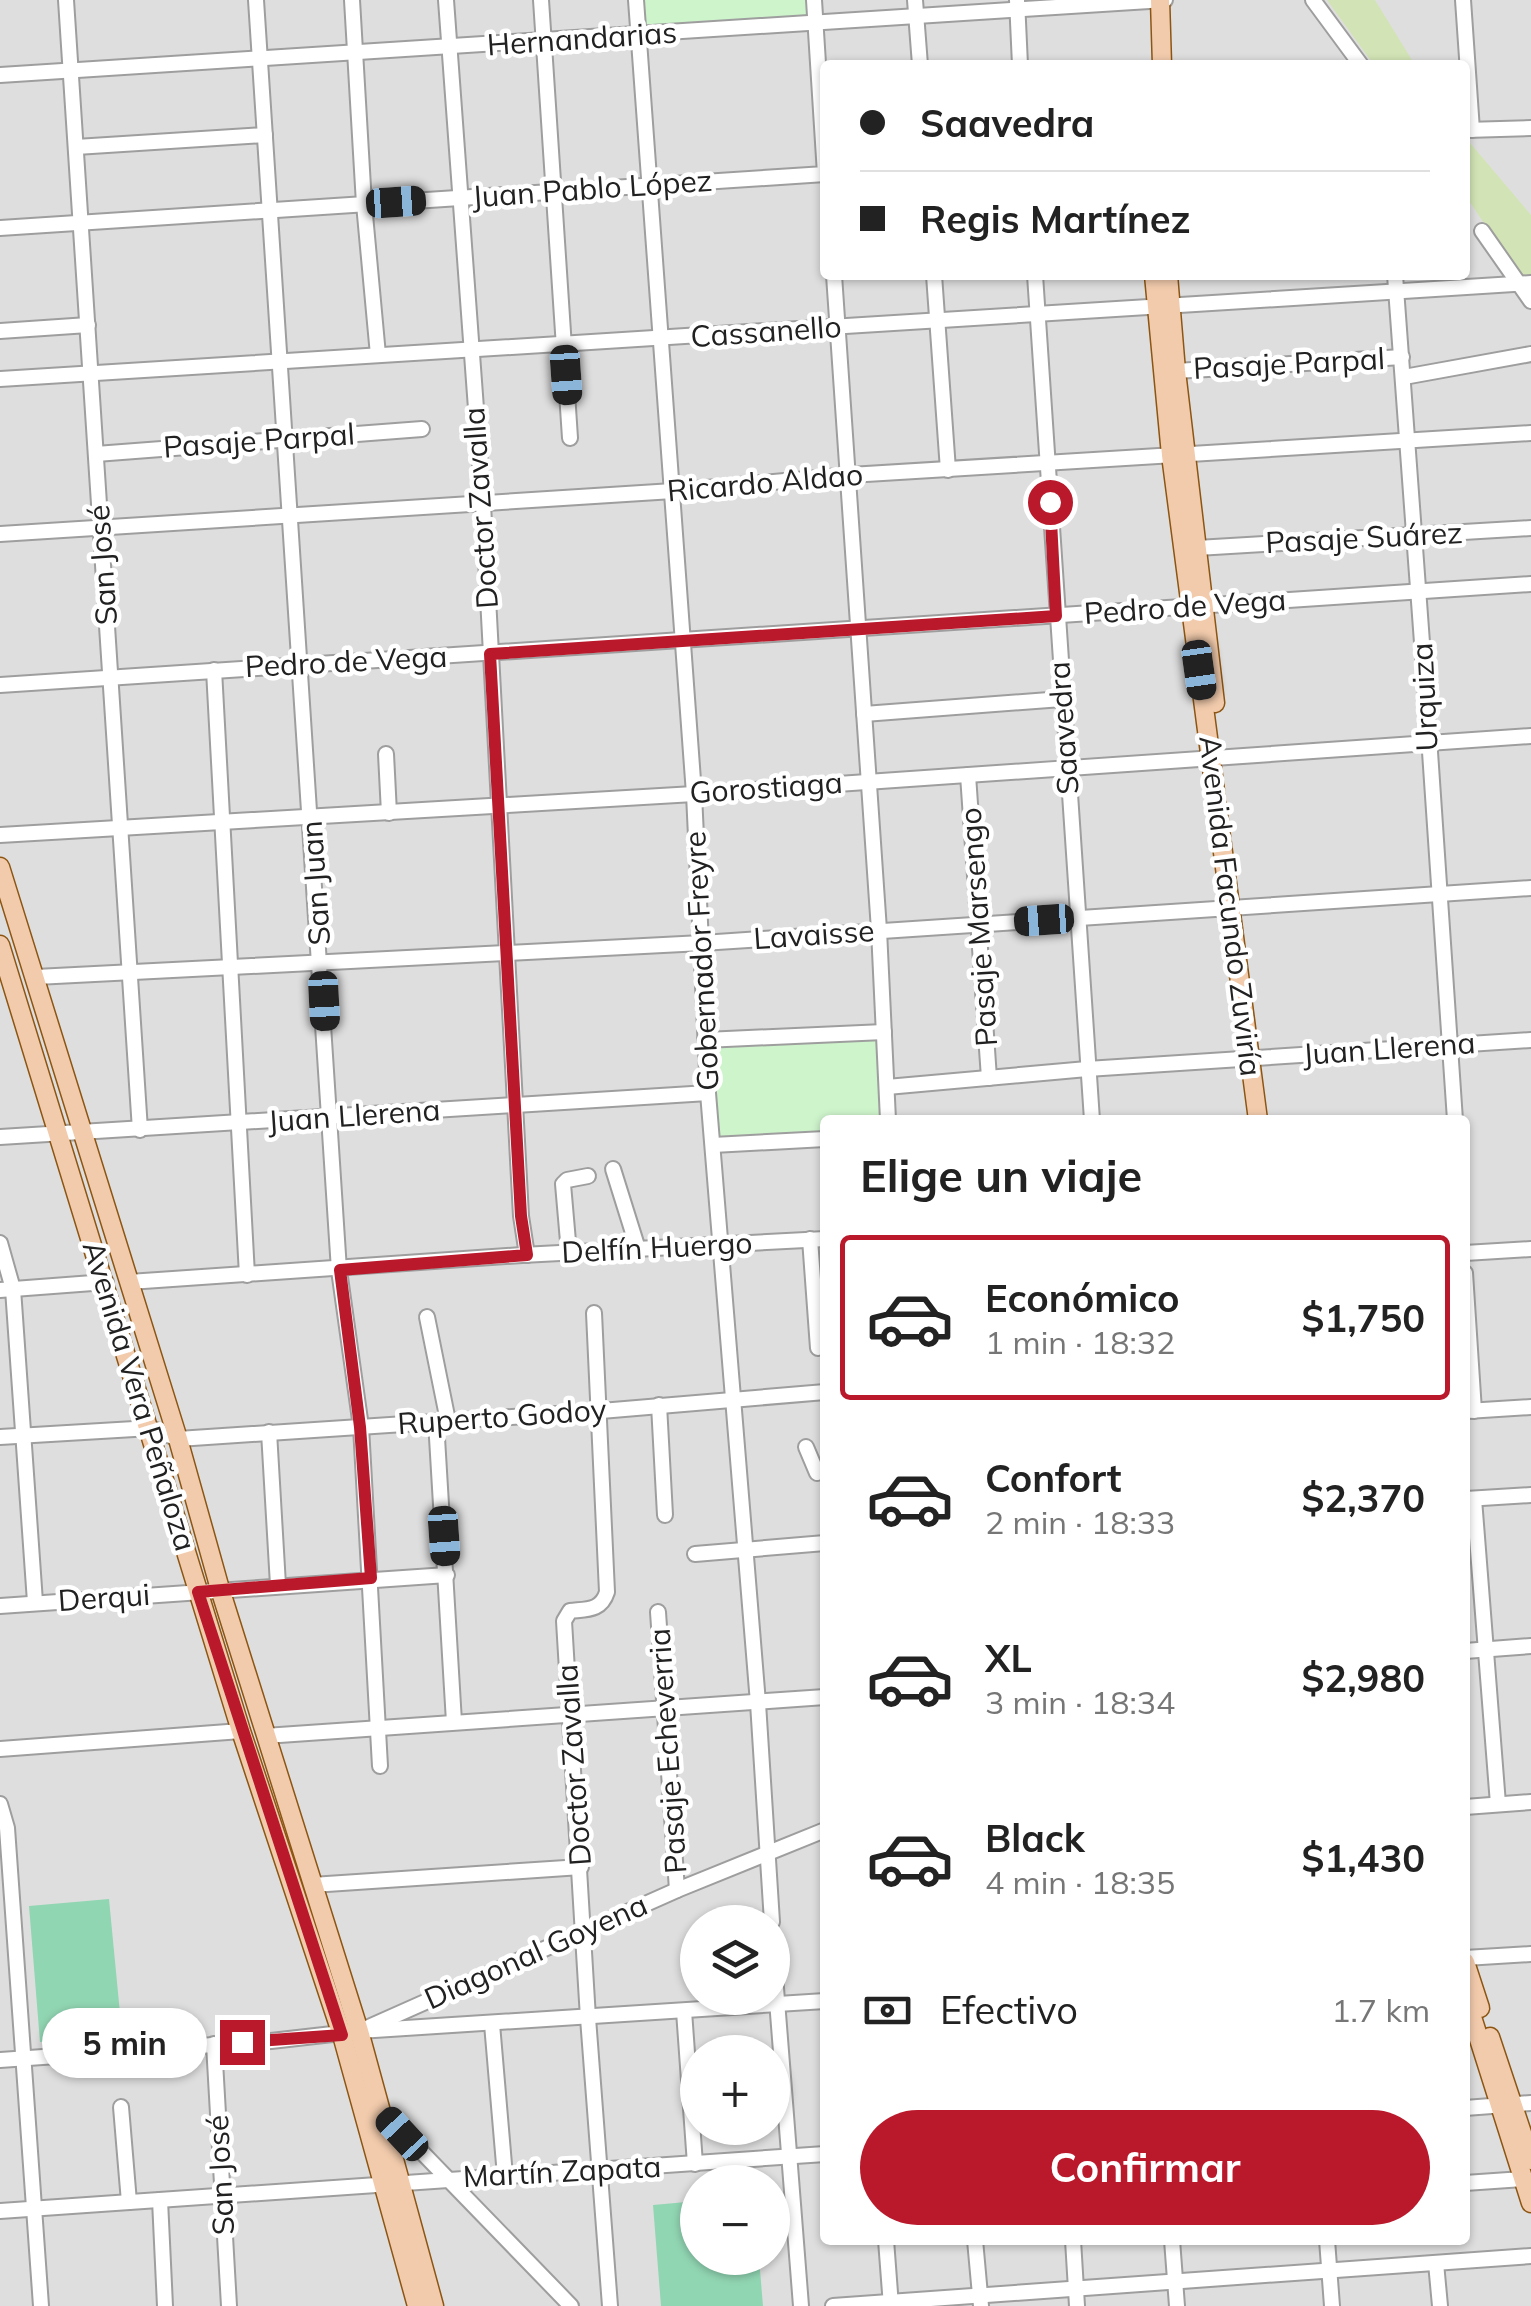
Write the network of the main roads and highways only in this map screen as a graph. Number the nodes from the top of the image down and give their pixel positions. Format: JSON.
{"nodes":[{"id":1,"x":1162,"y":0,"type":"edge"},
{"id":2,"x":1148,"y":1,"type":"edge"},
{"id":3,"x":1150,"y":60,"type":"edge"},
{"id":4,"x":1162,"y":60,"type":"edge"},
{"id":5,"x":1155,"y":280,"type":"edge"},
{"id":6,"x":1167,"y":280,"type":"edge"},
{"id":7,"x":1162,"y":307,"type":"junction"},
{"id":8,"x":1178,"y":454,"type":"junction"},
{"id":9,"x":1197,"y":607,"type":"junction"},
{"id":10,"x":0,"y":867,"type":"edge"},
{"id":11,"x":0,"y":945,"type":"edge"},
{"id":12,"x":6,"y":985,"type":"edge"},
{"id":13,"x":1256,"y":1058,"type":"junction"},
{"id":14,"x":1258,"y":1115,"type":"edge"},
{"id":15,"x":1269,"y":1115,"type":"edge"},
{"id":16,"x":1470,"y":1974,"type":"edge"},
{"id":17,"x":1470,"y":2006,"type":"edge"},
{"id":18,"x":351,"y":2033,"type":"junction"},
{"id":19,"x":1515,"y":2104,"type":"edge"},
{"id":20,"x":1531,"y":2160,"type":"edge"},
{"id":21,"x":392,"y":2183,"type":"junction"},
{"id":22,"x":1531,"y":2203,"type":"edge"},
{"id":23,"x":417,"y":2306,"type":"edge"},
{"id":24,"x":434,"y":2306,"type":"edge"}],
"edges":[{"from":1,"to":4,"type":"main road"},
{"from":2,"to":3,"type":"main road"},
{"from":5,"to":7,"type":"main road","name":"Avenida Facundo Zuviría"},
{"from":6,"to":7,"type":"main road","name":"Avenida Facundo Zuviría"},
{"from":7,"to":8,"type":"main road","name":"Avenida Facundo Zuviría"},
{"from":7,"to":8,"type":"main road","name":"Avenida Facundo Zuviría"},
{"from":8,"to":9,"type":"main road","name":"Avenida Facundo Zuviría"},
{"from":8,"to":9,"type":"main road","name":"Avenida Facundo Zuviría"},
{"from":9,"to":13,"type":"main road","name":"Avenida Facundo Zuviría"},
{"from":10,"to":18,"type":"main road","name":"Avenida Vera Peñaloza"},
{"from":11,"to":12,"type":"main road","name":"Avenida Vera Peñaloza"},
{"from":12,"to":18,"type":"main road","name":"Avenida Vera Peñaloza"},
{"from":13,"to":14,"type":"main road","name":"Avenida Facundo Zuviría"},
{"from":13,"to":15,"type":"main road","name":"Avenida Facundo Zuviría"},
{"from":16,"to":19,"type":"main road"},
{"from":17,"to":19,"type":"main road"},
{"from":18,"to":21,"type":"main road","name":"Avenida Vera Peñaloza"},
{"from":18,"to":21,"type":"main road","name":"Avenida Vera Peñaloza"},
{"from":19,"to":20,"type":"main road"},
{"from":19,"to":22,"type":"main road"},
{"from":21,"to":23,"type":"main road","name":"Avenida Vera Peñaloza"},
{"from":21,"to":24,"type":"main road"}]}
